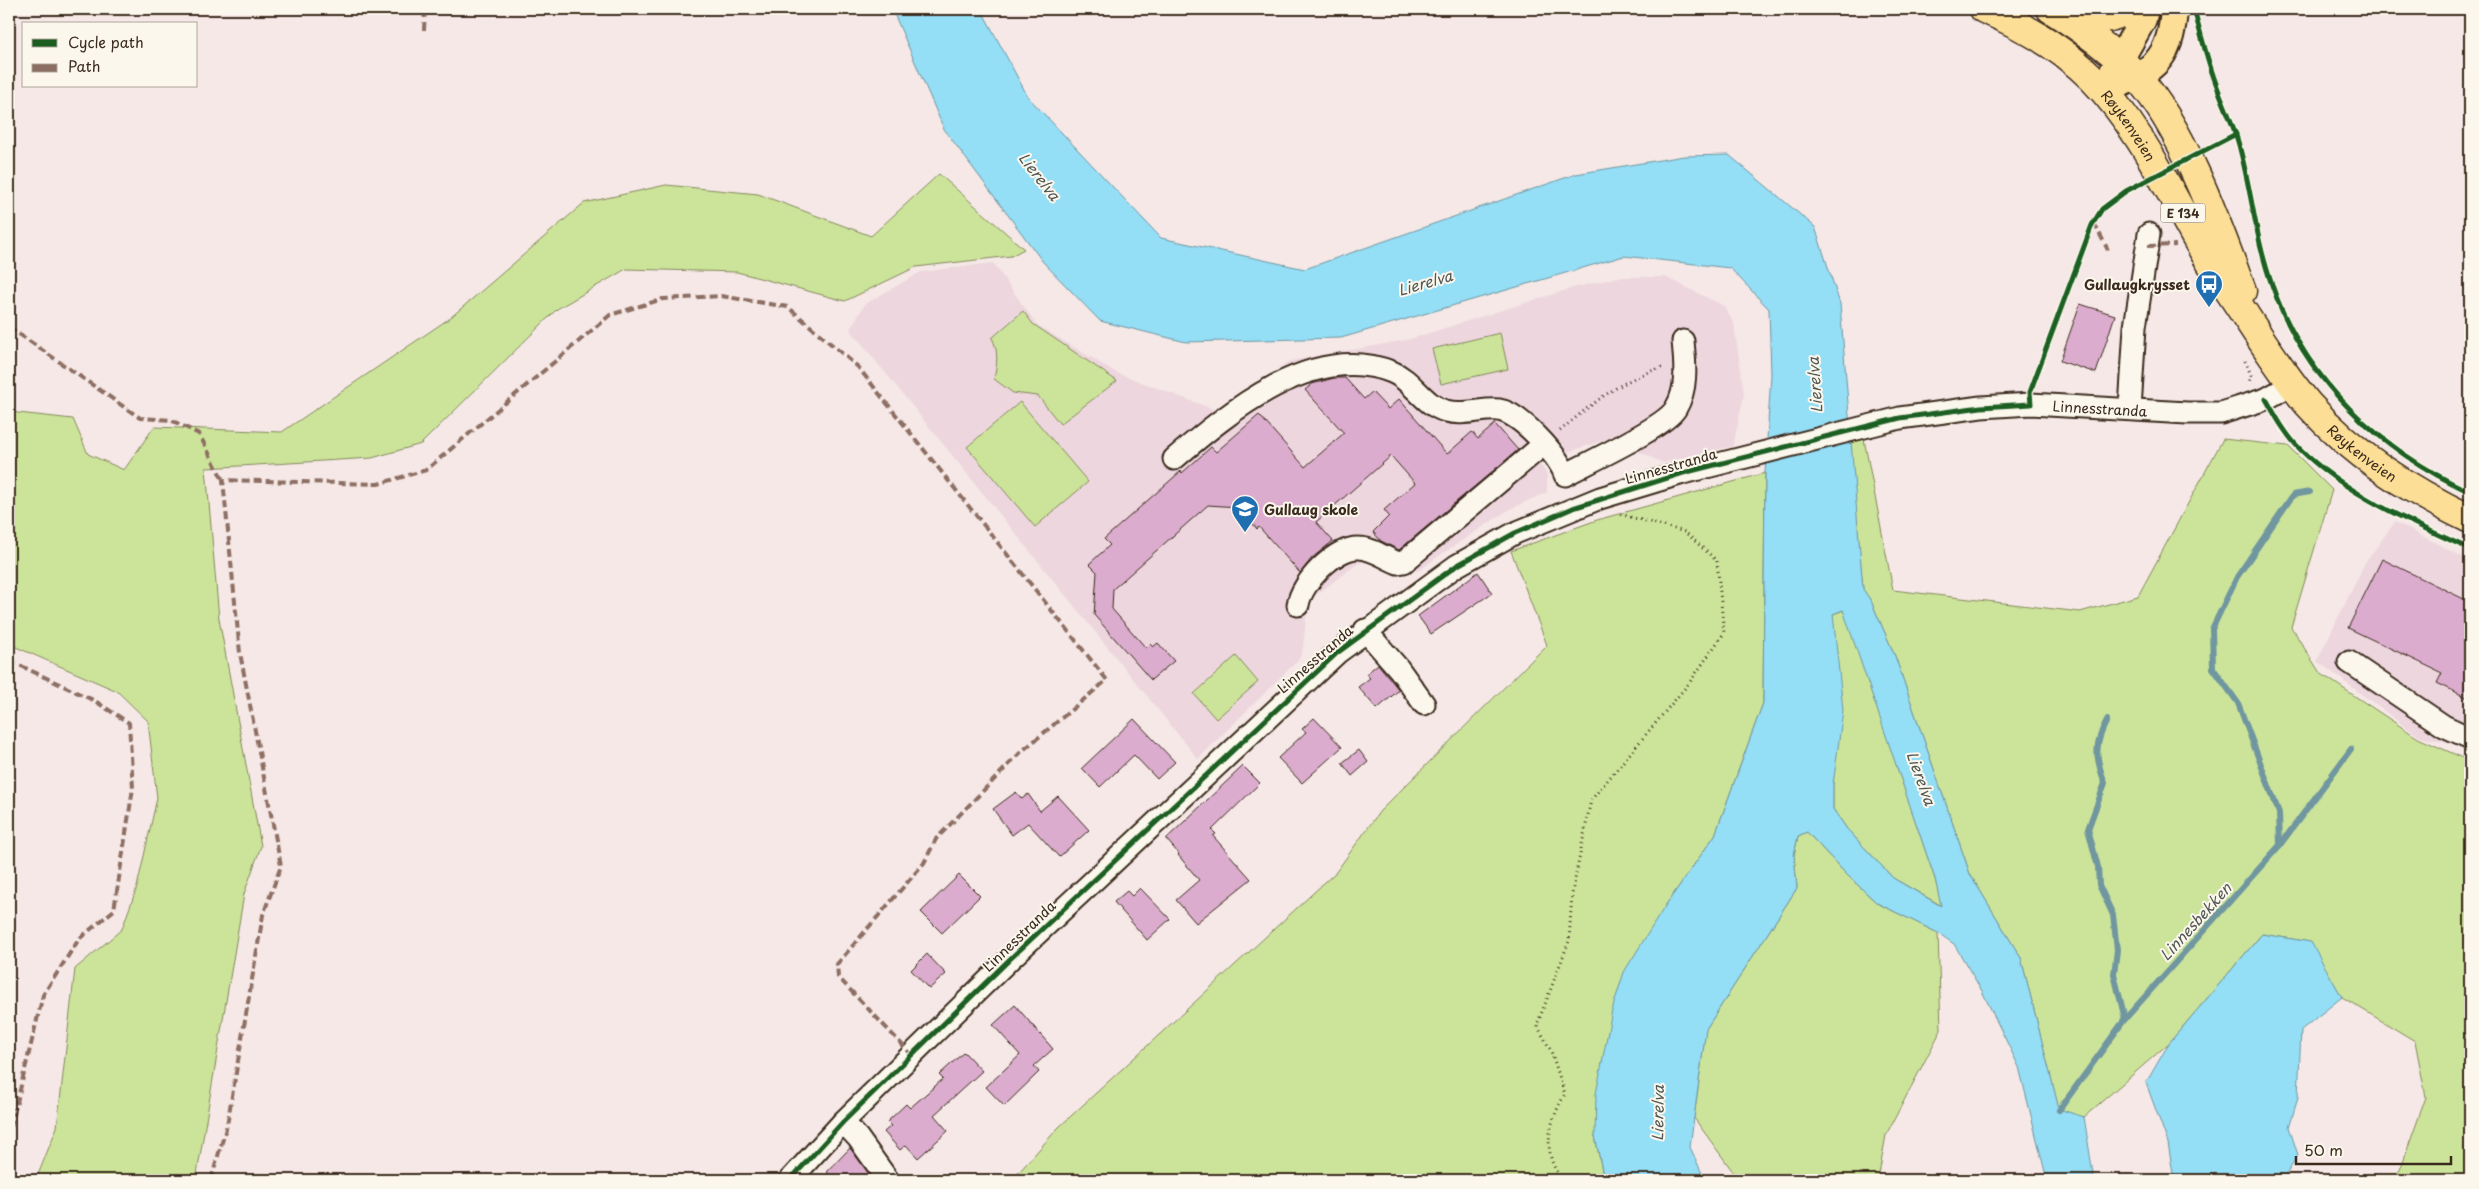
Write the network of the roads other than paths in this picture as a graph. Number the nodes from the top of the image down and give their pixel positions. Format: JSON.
{"nodes":[{"id":1,"x":1984,"y":9,"type":"edge"},
{"id":2,"x":2132,"y":9,"type":"edge"},
{"id":3,"x":2145,"y":9,"type":"edge"},
{"id":4,"x":2174,"y":9,"type":"edge"},
{"id":5,"x":2061,"y":15,"type":"edge"},
{"id":6,"x":2128,"y":69,"type":"junction"},
{"id":7,"x":2103,"y":90,"type":"junction"},
{"id":8,"x":2149,"y":234,"type":"dead end"},
{"id":9,"x":2259,"y":336,"type":"junction"},
{"id":10,"x":1684,"y":351,"type":"road end"},
{"id":11,"x":2292,"y":384,"type":"junction"},
{"id":12,"x":2130,"y":408,"type":"junction"},
{"id":13,"x":1544,"y":444,"type":"junction"},
{"id":14,"x":1174,"y":459,"type":"dead end"},
{"id":15,"x":2470,"y":519,"type":"edge"},
{"id":16,"x":1298,"y":605,"type":"dead end"},
{"id":17,"x":1365,"y":630,"type":"junction"},
{"id":18,"x":2348,"y":662,"type":"dead end"},
{"id":19,"x":1424,"y":704,"type":"dead end"},
{"id":20,"x":2470,"y":738,"type":"edge"},
{"id":21,"x":843,"y":1122,"type":"junction"},
{"id":22,"x":790,"y":1180,"type":"edge"},
{"id":23,"x":888,"y":1180,"type":"edge"}],
"edges":[{"from":1,"to":7,"type":"highway","name":"Røykenveien","number":"E 134"},
{"from":2,"to":5,"type":"highway","number":"E 134"},
{"from":3,"to":6,"type":"main road"},
{"from":4,"to":6,"type":"main road"},
{"from":5,"to":6,"type":"highway","name":"Røykenveien","number":"E 134"},
{"from":6,"to":7,"type":"main road"},
{"from":6,"to":9,"type":"highway","name":"Røykenveien","number":"E 134"},
{"from":7,"to":9,"type":"highway","name":"Røykenveien","number":"E 134"},
{"from":8,"to":12,"type":"street"},
{"from":9,"to":11,"type":"highway","name":"Røykenveien","number":"E 134"},
{"from":10,"to":13,"type":"street"},
{"from":11,"to":12,"type":"street","name":"Linnesstranda"},
{"from":11,"to":15,"type":"highway","name":"Røykenveien","number":"E 134"},
{"from":12,"to":17,"type":"street","name":"Linnesstranda"},
{"from":13,"to":14,"type":"street"},
{"from":13,"to":16,"type":"street"},
{"from":17,"to":19,"type":"street"},
{"from":17,"to":21,"type":"street","name":"Linnesstranda"},
{"from":18,"to":20,"type":"street"},
{"from":21,"to":22,"type":"street","name":"Linnesstranda"},
{"from":21,"to":23,"type":"street"}]}
